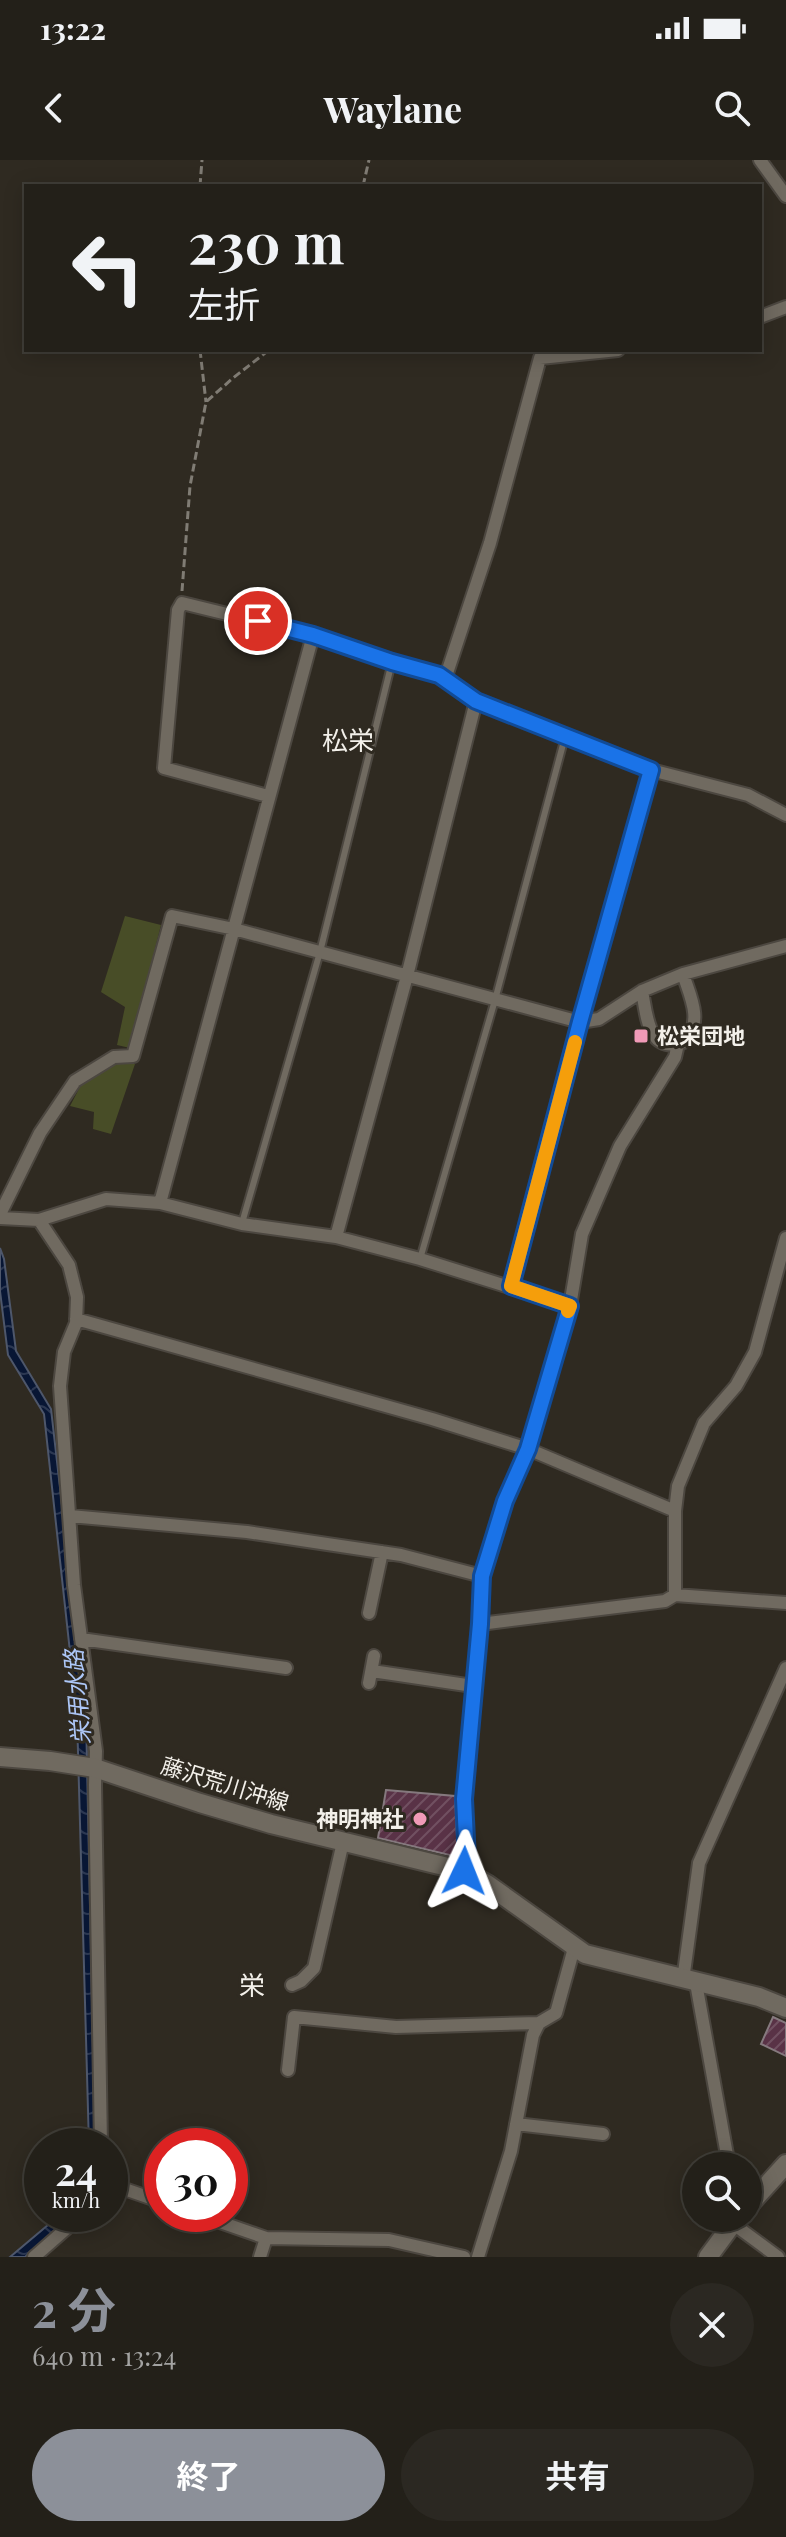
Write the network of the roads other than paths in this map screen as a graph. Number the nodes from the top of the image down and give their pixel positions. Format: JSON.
{"nodes":[{"id":1,"x":760,"y":160,"type":"edge"},
{"id":2,"x":786,"y":196,"type":"edge"},
{"id":3,"x":786,"y":307,"type":"edge"},
{"id":4,"x":762,"y":316,"type":"edge"},
{"id":5,"x":598,"y":352,"type":"edge"},
{"id":6,"x":313,"y":635,"type":"junction"},
{"id":7,"x":392,"y":662,"type":"junction"},
{"id":8,"x":445,"y":679,"type":"junction"},
{"id":9,"x":476,"y":701,"type":"junction"},
{"id":10,"x":565,"y":737,"type":"junction"},
{"id":11,"x":651,"y":770,"type":"junction"},
{"id":12,"x":268,"y":796,"type":"junction"},
{"id":13,"x":786,"y":815,"type":"edge"},
{"id":14,"x":234,"y":929,"type":"junction"},
{"id":15,"x":786,"y":946,"type":"edge"},
{"id":16,"x":320,"y":952,"type":"junction"},
{"id":17,"x":683,"y":974,"type":"junction"},
{"id":18,"x":407,"y":976,"type":"junction"},
{"id":19,"x":642,"y":991,"type":"junction"},
{"id":20,"x":495,"y":1000,"type":"junction"},
{"id":21,"x":580,"y":1022,"type":"junction"},
{"id":22,"x":678,"y":1044,"type":"junction"},
{"id":23,"x":160,"y":1203,"type":"junction"},
{"id":24,"x":0,"y":1216,"type":"edge"},
{"id":25,"x":39,"y":1220,"type":"junction"},
{"id":26,"x":242,"y":1224,"type":"junction"},
{"id":27,"x":336,"y":1237,"type":"junction"},
{"id":28,"x":786,"y":1238,"type":"edge"},
{"id":29,"x":420,"y":1259,"type":"junction"},
{"id":30,"x":511,"y":1286,"type":"junction"},
{"id":31,"x":570,"y":1306,"type":"junction"},
{"id":32,"x":76,"y":1319,"type":"junction"},
{"id":33,"x":528,"y":1449,"type":"junction"},
{"id":34,"x":675,"y":1511,"type":"junction"},
{"id":35,"x":70,"y":1516,"type":"junction"},
{"id":36,"x":382,"y":1552,"type":"junction"},
{"id":37,"x":482,"y":1576,"type":"junction"},
{"id":38,"x":675,"y":1595,"type":"junction"},
{"id":39,"x":786,"y":1603,"type":"edge"},
{"id":40,"x":369,"y":1613,"type":"dead end"},
{"id":41,"x":480,"y":1624,"type":"junction"},
{"id":42,"x":81,"y":1639,"type":"junction"},
{"id":43,"x":374,"y":1656,"type":"dead end"},
{"id":44,"x":286,"y":1668,"type":"dead end"},
{"id":45,"x":786,"y":1668,"type":"edge"},
{"id":46,"x":473,"y":1686,"type":"junction"},
{"id":47,"x":0,"y":1757,"type":"edge"},
{"id":48,"x":95,"y":1768,"type":"junction"},
{"id":49,"x":343,"y":1842,"type":"junction"},
{"id":50,"x":464,"y":1871,"type":"junction"},
{"id":51,"x":574,"y":1948,"type":"junction"},
{"id":52,"x":690,"y":1981,"type":"junction"},
{"id":53,"x":292,"y":1985,"type":"dead end"},
{"id":54,"x":786,"y":2008,"type":"edge"},
{"id":55,"x":539,"y":2023,"type":"junction"},
{"id":56,"x":288,"y":2070,"type":"dead end"},
{"id":57,"x":516,"y":2124,"type":"junction"},
{"id":58,"x":101,"y":2128,"type":"edge"},
{"id":59,"x":603,"y":2134,"type":"dead end"},
{"id":60,"x":726,"y":2152,"type":"edge"},
{"id":61,"x":786,"y":2164,"type":"edge"},
{"id":62,"x":762,"y":2191,"type":"edge"},
{"id":63,"x":62,"y":2232,"type":"edge"},
{"id":64,"x":248,"y":2232,"type":"edge"},
{"id":65,"x":726,"y":2232,"type":"edge"},
{"id":66,"x":748,"y":2232,"type":"edge"},
{"id":67,"x":266,"y":2238,"type":"junction"},
{"id":68,"x":34,"y":2257,"type":"edge"},
{"id":69,"x":260,"y":2257,"type":"edge"},
{"id":70,"x":464,"y":2257,"type":"edge"},
{"id":71,"x":478,"y":2257,"type":"edge"},
{"id":72,"x":708,"y":2257,"type":"edge"},
{"id":73,"x":778,"y":2257,"type":"edge"}],
"edges":[{"from":1,"to":2,"type":"street"},
{"from":3,"to":4,"type":"street"},
{"from":5,"to":8,"type":"street"},
{"from":6,"to":7,"type":"street"},
{"from":6,"to":12,"type":"street"},
{"from":6,"to":12,"type":"street"},
{"from":7,"to":8,"type":"street"},
{"from":7,"to":16,"type":"lane"},
{"from":8,"to":9,"type":"street"},
{"from":9,"to":10,"type":"street"},
{"from":9,"to":18,"type":"street"},
{"from":10,"to":11,"type":"street"},
{"from":10,"to":20,"type":"lane"},
{"from":11,"to":13,"type":"street"},
{"from":11,"to":21,"type":"street"},
{"from":12,"to":14,"type":"street"},
{"from":14,"to":16,"type":"street"},
{"from":14,"to":23,"type":"street"},
{"from":14,"to":24,"type":"street"},
{"from":15,"to":17,"type":"street"},
{"from":16,"to":18,"type":"street"},
{"from":16,"to":26,"type":"lane"},
{"from":17,"to":19,"type":"street"},
{"from":17,"to":22,"type":"street"},
{"from":18,"to":20,"type":"street"},
{"from":18,"to":27,"type":"street"},
{"from":19,"to":21,"type":"street"},
{"from":19,"to":22,"type":"street"},
{"from":20,"to":21,"type":"street"},
{"from":20,"to":29,"type":"lane"},
{"from":21,"to":30,"type":"street"},
{"from":22,"to":31,"type":"street"},
{"from":23,"to":25,"type":"street"},
{"from":23,"to":26,"type":"street"},
{"from":24,"to":25,"type":"street"},
{"from":25,"to":32,"type":"street"},
{"from":26,"to":27,"type":"street"},
{"from":27,"to":29,"type":"street"},
{"from":28,"to":34,"type":"street"},
{"from":29,"to":30,"type":"street"},
{"from":30,"to":31,"type":"street"},
{"from":31,"to":33,"type":"street"},
{"from":32,"to":33,"type":"street"},
{"from":32,"to":35,"type":"street"},
{"from":33,"to":34,"type":"street"},
{"from":33,"to":37,"type":"street"},
{"from":34,"to":38,"type":"street"},
{"from":35,"to":36,"type":"street"},
{"from":35,"to":42,"type":"street"},
{"from":36,"to":37,"type":"street"},
{"from":36,"to":40,"type":"street"},
{"from":37,"to":41,"type":"street"},
{"from":38,"to":39,"type":"street"},
{"from":38,"to":41,"type":"street"},
{"from":41,"to":46,"type":"street"},
{"from":42,"to":44,"type":"street"},
{"from":42,"to":48,"type":"street"},
{"from":43,"to":46,"type":"street"},
{"from":45,"to":52,"type":"street"},
{"from":46,"to":50,"type":"street"},
{"from":47,"to":48,"type":"main road","name":"藤沢荒川沖線"},
{"from":48,"to":49,"type":"main road","name":"藤沢荒川沖線"},
{"from":48,"to":58,"type":"street"},
{"from":49,"to":50,"type":"main road","name":"藤沢荒川沖線"},
{"from":49,"to":53,"type":"street"},
{"from":50,"to":51,"type":"main road","name":"藤沢荒川沖線"},
{"from":51,"to":52,"type":"main road","name":"藤沢荒川沖線"},
{"from":51,"to":55,"type":"street"},
{"from":52,"to":54,"type":"main road","name":"藤沢荒川沖線"},
{"from":52,"to":60,"type":"street"},
{"from":55,"to":56,"type":"street"},
{"from":55,"to":57,"type":"street"},
{"from":57,"to":59,"type":"street"},
{"from":57,"to":71,"type":"street"},
{"from":61,"to":62,"type":"main road"},
{"from":63,"to":68,"type":"street"},
{"from":64,"to":67,"type":"street"},
{"from":65,"to":72,"type":"main road"},
{"from":66,"to":73,"type":"street"},
{"from":67,"to":69,"type":"street"},
{"from":67,"to":70,"type":"street"}]}
